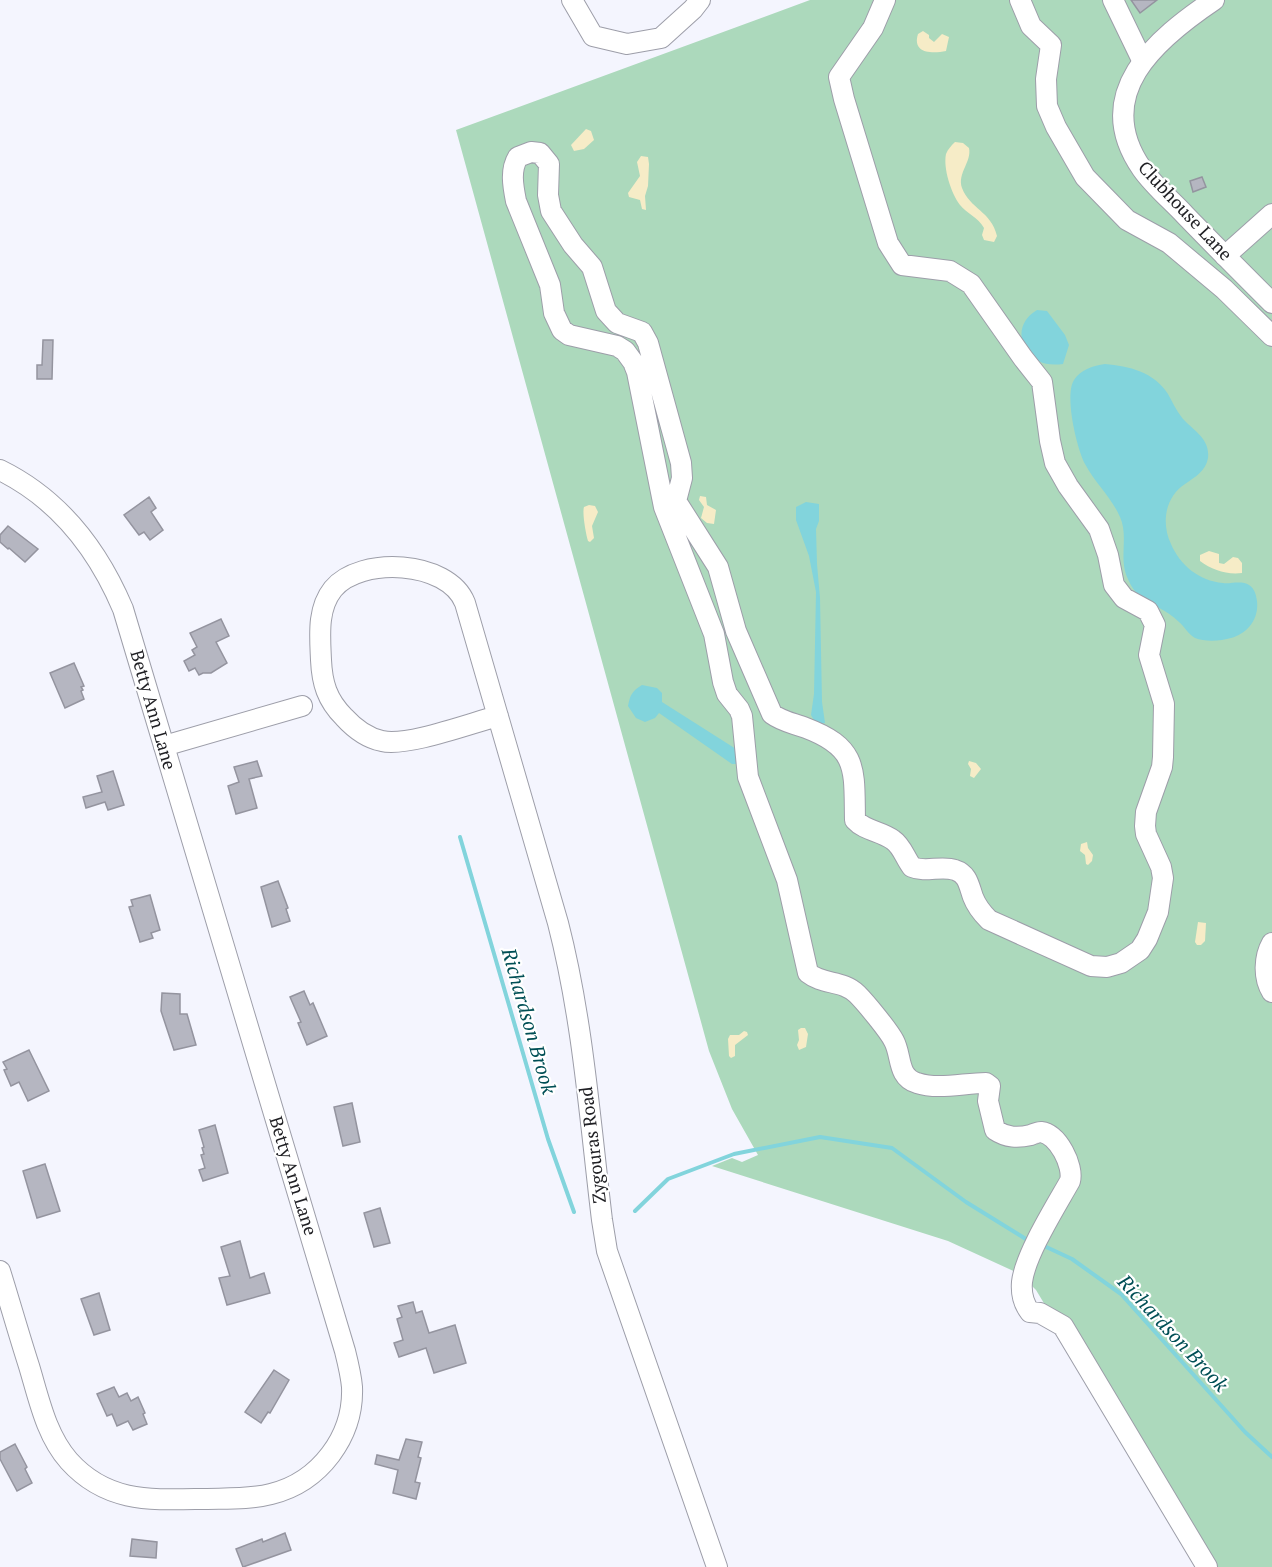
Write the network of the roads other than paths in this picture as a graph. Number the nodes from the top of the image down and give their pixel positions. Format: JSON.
{"nodes":[{"id":1,"x":572,"y":0,"type":"edge"},
{"id":2,"x":700,"y":0,"type":"edge"},
{"id":3,"x":885,"y":0,"type":"edge"},
{"id":4,"x":1020,"y":0,"type":"edge"},
{"id":5,"x":1113,"y":0,"type":"edge"},
{"id":6,"x":1214,"y":0,"type":"edge"},
{"id":7,"x":1142,"y":60,"type":"junction"},
{"id":8,"x":1272,"y":214,"type":"edge"},
{"id":9,"x":1225,"y":256,"type":"junction"},
{"id":10,"x":1272,"y":303,"type":"edge"},
{"id":11,"x":1272,"y":336,"type":"edge"},
{"id":12,"x":0,"y":470,"type":"edge"},
{"id":13,"x":302,"y":706,"type":"dead end"},
{"id":14,"x":498,"y":716,"type":"junction"},
{"id":15,"x":164,"y":746,"type":"junction"},
{"id":16,"x":1272,"y":943,"type":"edge"},
{"id":17,"x":1272,"y":992,"type":"edge"},
{"id":18,"x":0,"y":1271,"type":"edge"},
{"id":19,"x":717,"y":1567,"type":"edge"},
{"id":20,"x":1207,"y":1567,"type":"edge"}],
"edges":[{"from":1,"to":2,"type":"street"},
{"from":3,"to":20,"type":"street"},
{"from":4,"to":11,"type":"street"},
{"from":5,"to":7,"type":"street"},
{"from":6,"to":7,"type":"street","name":"Clubhouse Lane"},
{"from":7,"to":9,"type":"street","name":"Clubhouse Lane"},
{"from":8,"to":9,"type":"street"},
{"from":9,"to":10,"type":"street","name":"Clubhouse Lane"},
{"from":12,"to":15,"type":"street","name":"Betty Ann Lane"},
{"from":13,"to":15,"type":"street"},
{"from":14,"to":14,"type":"street","name":"Zygouras Road"},
{"from":14,"to":19,"type":"street","name":"Zygouras Road"},
{"from":15,"to":18,"type":"street","name":"Betty Ann Lane"},
{"from":16,"to":17,"type":"street"}]}
